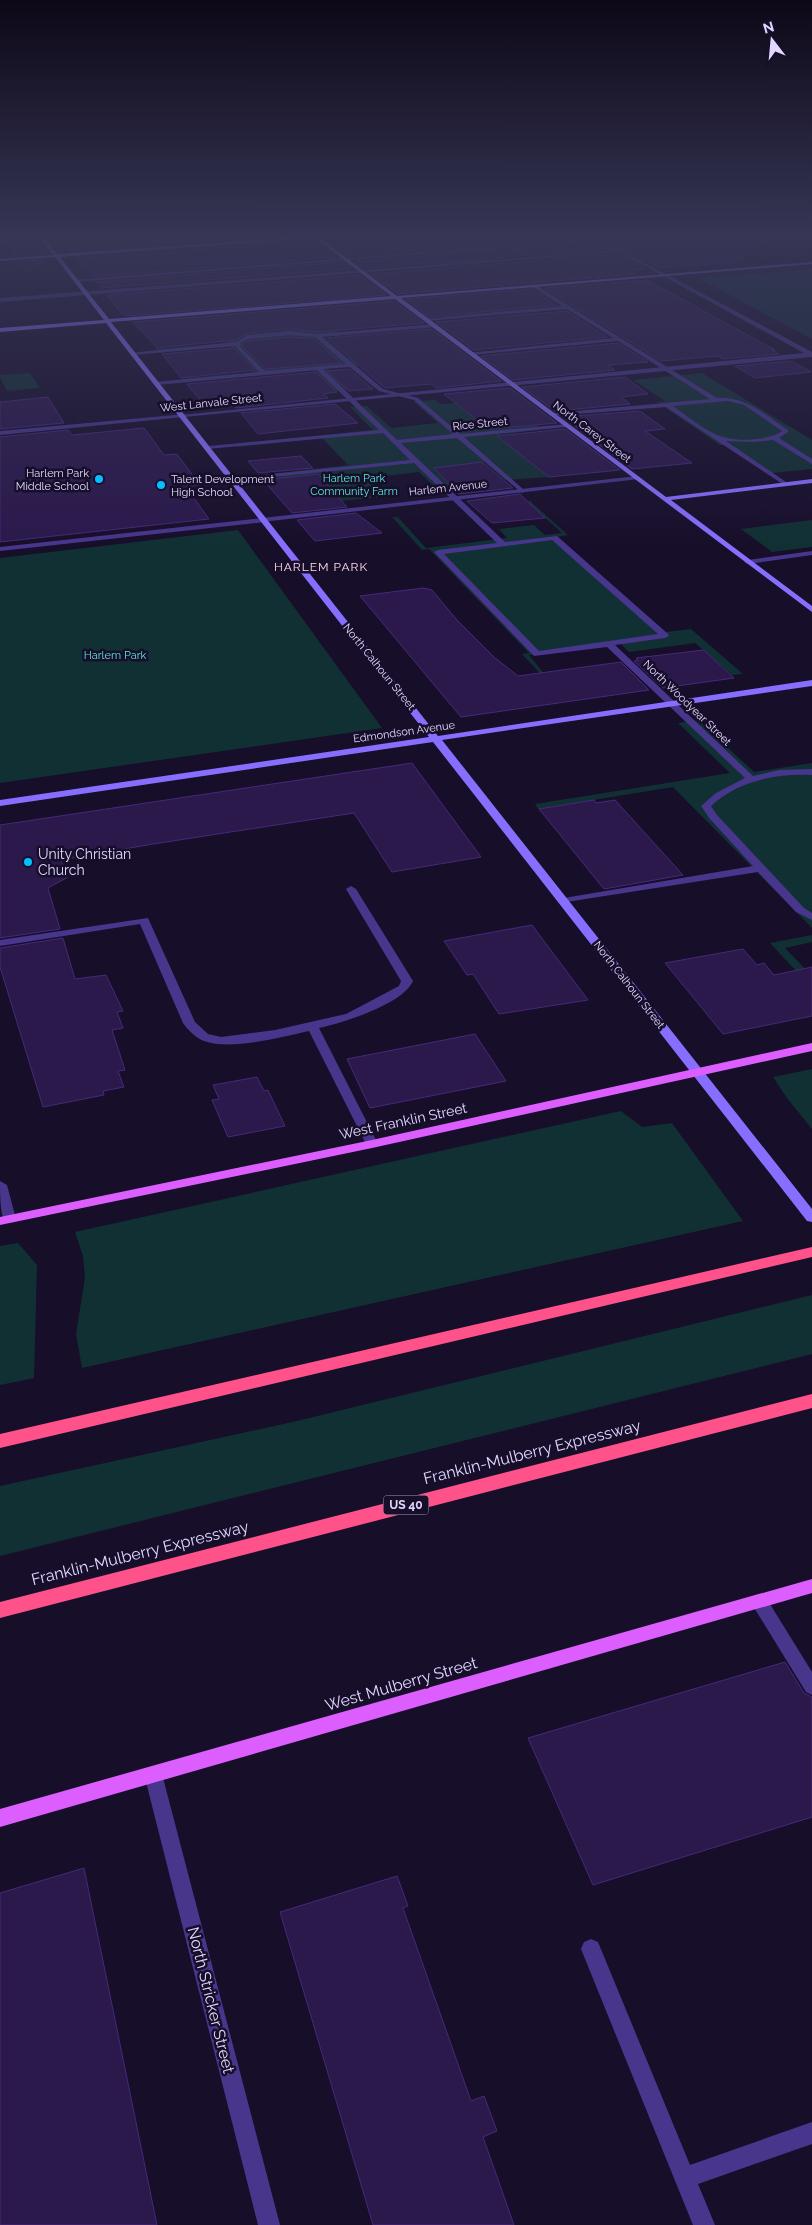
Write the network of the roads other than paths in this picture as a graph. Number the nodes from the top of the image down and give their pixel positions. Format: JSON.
{"nodes":[{"id":1,"x":121,"y":338,"type":"edge"},
{"id":2,"x":247,"y":338,"type":"edge"},
{"id":3,"x":319,"y":338,"type":"edge"},
{"id":4,"x":451,"y":338,"type":"edge"},
{"id":5,"x":780,"y":338,"type":"edge"},
{"id":6,"x":619,"y":339,"type":"joint"},
{"id":7,"x":236,"y":344,"type":"junction"},
{"id":8,"x":133,"y":353,"type":"junction"},
{"id":9,"x":471,"y":353,"type":"junction"},
{"id":10,"x":812,"y":355,"type":"edge"},
{"id":11,"x":351,"y":365,"type":"junction"},
{"id":12,"x":318,"y":368,"type":"junction"},
{"id":13,"x":666,"y":368,"type":"junction"},
{"id":14,"x":263,"y":373,"type":"junction"},
{"id":15,"x":157,"y":383,"type":"junction"},
{"id":16,"x":512,"y":384,"type":"junction"},
{"id":17,"x":400,"y":394,"type":"junction"},
{"id":18,"x":352,"y":399,"type":"junction"},
{"id":19,"x":715,"y":399,"type":"junction"},
{"id":20,"x":666,"y":404,"type":"junction"},
{"id":21,"x":553,"y":415,"type":"junction"},
{"id":22,"x":184,"y":416,"type":"junction"},
{"id":23,"x":566,"y":425,"type":"junction"},
{"id":24,"x":384,"y":430,"type":"junction"},
{"id":25,"x":0,"y":433,"type":"edge"},
{"id":26,"x":460,"y":436,"type":"junction"},
{"id":27,"x":774,"y":437,"type":"junction"},
{"id":28,"x":718,"y":438,"type":"junction"},
{"id":29,"x":396,"y":442,"type":"junction"},
{"id":30,"x":209,"y":448,"type":"junction"},
{"id":31,"x":416,"y":461,"type":"junction"},
{"id":32,"x":812,"y":462,"type":"edge"},
{"id":33,"x":637,"y":478,"type":"junction"},
{"id":34,"x":232,"y":480,"type":"junction"},
{"id":35,"x":812,"y":481,"type":"edge"},
{"id":36,"x":786,"y":484,"type":"junction"},
{"id":37,"x":522,"y":491,"type":"junction"},
{"id":38,"x":456,"y":499,"type":"junction"},
{"id":39,"x":664,"y":499,"type":"junction"},
{"id":40,"x":262,"y":520,"type":"junction"},
{"id":41,"x":503,"y":544,"type":"junction"},
{"id":42,"x":0,"y":549,"type":"edge"},
{"id":43,"x":812,"y":553,"type":"edge"},
{"id":44,"x":748,"y":562,"type":"junction"},
{"id":45,"x":812,"y":610,"type":"edge"},
{"id":46,"x":608,"y":644,"type":"junction"},
{"id":47,"x":812,"y":683,"type":"edge"},
{"id":48,"x":671,"y":704,"type":"junction"},
{"id":49,"x":436,"y":738,"type":"junction"},
{"id":50,"x":812,"y":772,"type":"edge"},
{"id":51,"x":750,"y":778,"type":"junction"},
{"id":52,"x":0,"y":803,"type":"edge"},
{"id":53,"x":761,"y":868,"type":"junction"},
{"id":54,"x":351,"y":889,"type":"dead end"},
{"id":55,"x":564,"y":901,"type":"junction"},
{"id":56,"x":812,"y":917,"type":"edge"},
{"id":57,"x":0,"y":943,"type":"edge"},
{"id":58,"x":312,"y":1025,"type":"junction"},
{"id":59,"x":812,"y":1047,"type":"edge"},
{"id":60,"x":698,"y":1071,"type":"junction"},
{"id":61,"x":372,"y":1144,"type":"junction"},
{"id":62,"x":0,"y":1185,"type":"edge"},
{"id":63,"x":812,"y":1218,"type":"edge"},
{"id":64,"x":4,"y":1220,"type":"edge"},
{"id":65,"x":812,"y":1252,"type":"edge"},
{"id":66,"x":812,"y":1401,"type":"edge"},
{"id":67,"x":0,"y":1440,"type":"edge"},
{"id":68,"x":812,"y":1586,"type":"edge"},
{"id":69,"x":759,"y":1601,"type":"junction"},
{"id":70,"x":0,"y":1610,"type":"edge"},
{"id":71,"x":812,"y":1688,"type":"edge"},
{"id":72,"x":153,"y":1774,"type":"junction"},
{"id":73,"x":0,"y":1818,"type":"edge"},
{"id":74,"x":590,"y":1949,"type":"dead end"},
{"id":75,"x":812,"y":2133,"type":"edge"},
{"id":76,"x":684,"y":2178,"type":"junction"},
{"id":77,"x":269,"y":2225,"type":"edge"},
{"id":78,"x":704,"y":2225,"type":"edge"}],
"edges":[{"from":1,"to":8,"type":"main road","name":"North Calhoun Street"},
{"from":2,"to":7,"type":"street"},
{"from":3,"to":11,"type":"street"},
{"from":4,"to":9,"type":"main road","name":"North Carey Street"},
{"from":5,"to":10,"type":"street"},
{"from":6,"to":9,"type":"street"},
{"from":6,"to":13,"type":"street"},
{"from":7,"to":8,"type":"street"},
{"from":7,"to":14,"type":"street"},
{"from":8,"to":15,"type":"main road","name":"North Calhoun Street"},
{"from":9,"to":16,"type":"main road","name":"North Carey Street"},
{"from":10,"to":13,"type":"street","name":"West Lanvale Street"},
{"from":11,"to":12,"type":"street"},
{"from":11,"to":17,"type":"street"},
{"from":12,"to":14,"type":"street"},
{"from":12,"to":18,"type":"street"},
{"from":13,"to":16,"type":"street","name":"West Lanvale Street"},
{"from":13,"to":19,"type":"street"},
{"from":14,"to":15,"type":"street"},
{"from":15,"to":22,"type":"main road","name":"North Calhoun Street"},
{"from":16,"to":17,"type":"street","name":"West Lanvale Street"},
{"from":16,"to":21,"type":"main road","name":"North Carey Street"},
{"from":17,"to":18,"type":"street","name":"West Lanvale Street"},
{"from":17,"to":26,"type":"street"},
{"from":18,"to":22,"type":"street","name":"West Lanvale Street"},
{"from":18,"to":24,"type":"street"},
{"from":19,"to":20,"type":"street"},
{"from":19,"to":27,"type":"street"},
{"from":20,"to":21,"type":"street"},
{"from":20,"to":28,"type":"street"},
{"from":21,"to":23,"type":"main road","name":"North Carey Street"},
{"from":22,"to":25,"type":"street","name":"West Lanvale Street"},
{"from":22,"to":30,"type":"main road","name":"North Calhoun Street"},
{"from":23,"to":26,"type":"street","name":"Rice Street"},
{"from":23,"to":33,"type":"main road","name":"North Carey Street"},
{"from":24,"to":29,"type":"street"},
{"from":24,"to":30,"type":"street"},
{"from":26,"to":29,"type":"street","name":"Rice Street"},
{"from":26,"to":37,"type":"street"},
{"from":27,"to":28,"type":"street"},
{"from":27,"to":32,"type":"street"},
{"from":28,"to":36,"type":"street"},
{"from":29,"to":31,"type":"street"},
{"from":30,"to":34,"type":"main road","name":"North Calhoun Street"},
{"from":31,"to":34,"type":"street"},
{"from":31,"to":38,"type":"street"},
{"from":33,"to":37,"type":"street","name":"Harlem Avenue"},
{"from":33,"to":39,"type":"main road","name":"North Carey Street"},
{"from":34,"to":40,"type":"main road","name":"North Calhoun Street"},
{"from":35,"to":36,"type":"main road"},
{"from":36,"to":39,"type":"main road"},
{"from":37,"to":38,"type":"street","name":"Harlem Avenue"},
{"from":38,"to":40,"type":"street","name":"Harlem Avenue"},
{"from":38,"to":41,"type":"street"},
{"from":39,"to":44,"type":"main road","name":"North Carey Street"},
{"from":40,"to":42,"type":"street","name":"Harlem Avenue"},
{"from":40,"to":49,"type":"main road","name":"North Calhoun Street"},
{"from":41,"to":46,"type":"street"},
{"from":41,"to":46,"type":"street"},
{"from":43,"to":44,"type":"street"},
{"from":44,"to":45,"type":"main road","name":"North Carey Street"},
{"from":46,"to":48,"type":"street","name":"North Woodyear Street"},
{"from":47,"to":48,"type":"main road","name":"Edmondson Avenue"},
{"from":48,"to":49,"type":"main road","name":"Edmondson Avenue"},
{"from":48,"to":51,"type":"street","name":"North Woodyear Street"},
{"from":49,"to":52,"type":"main road","name":"Edmondson Avenue"},
{"from":49,"to":55,"type":"main road","name":"North Calhoun Street"},
{"from":50,"to":51,"type":"street"},
{"from":51,"to":53,"type":"street"},
{"from":53,"to":55,"type":"street"},
{"from":53,"to":56,"type":"street"},
{"from":54,"to":58,"type":"street"},
{"from":55,"to":60,"type":"main road","name":"North Calhoun Street"},
{"from":57,"to":58,"type":"street"},
{"from":58,"to":61,"type":"street"},
{"from":59,"to":60,"type":"main road","name":"West Franklin Street"},
{"from":60,"to":61,"type":"main road","name":"West Franklin Street"},
{"from":60,"to":63,"type":"main road","name":"North Calhoun Street"},
{"from":61,"to":64,"type":"main road","name":"West Franklin Street"},
{"from":62,"to":64,"type":"street"},
{"from":65,"to":67,"type":"highway"},
{"from":66,"to":70,"type":"highway","name":"Franklin-Mulberry Expressway","number":"US 40"},
{"from":68,"to":69,"type":"main road","name":"West Mulberry Street"},
{"from":69,"to":71,"type":"street"},
{"from":69,"to":72,"type":"main road","name":"West Mulberry Street"},
{"from":72,"to":73,"type":"main road","name":"West Mulberry Street"},
{"from":72,"to":77,"type":"street","name":"North Stricker Street"},
{"from":74,"to":76,"type":"street"},
{"from":75,"to":76,"type":"street"},
{"from":76,"to":78,"type":"street"}]}
